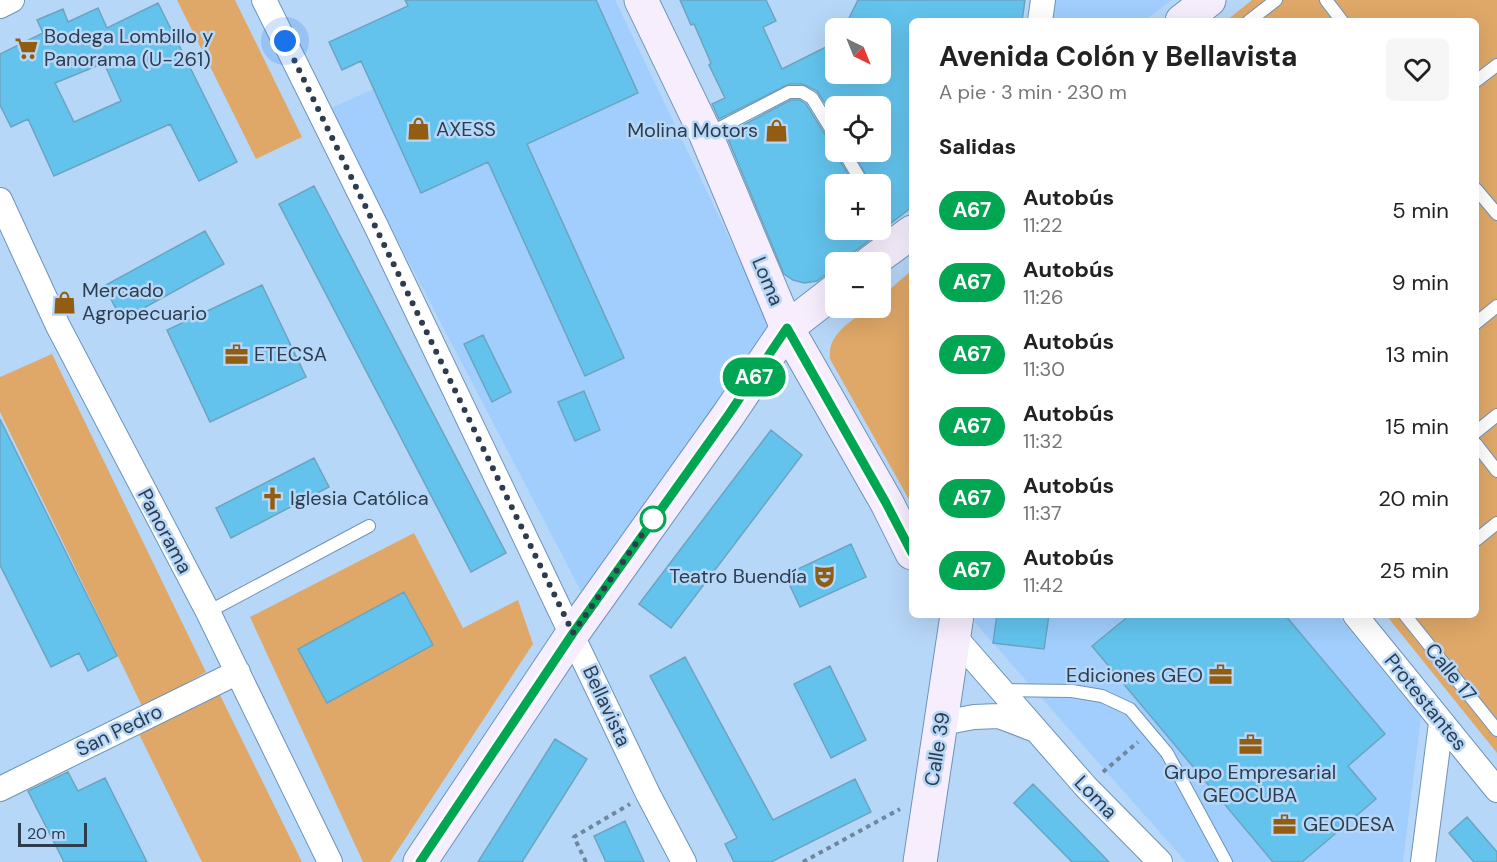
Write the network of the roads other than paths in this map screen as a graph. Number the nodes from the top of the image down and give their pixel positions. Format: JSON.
{"nodes":[{"id":1,"x":12,"y":0,"type":"edge"},
{"id":2,"x":264,"y":0,"type":"edge"},
{"id":3,"x":640,"y":0,"type":"edge"},
{"id":4,"x":1043,"y":0,"type":"edge"},
{"id":5,"x":1209,"y":0,"type":"edge"},
{"id":6,"x":1276,"y":0,"type":"edge"},
{"id":7,"x":1326,"y":0,"type":"edge"},
{"id":8,"x":0,"y":6,"type":"edge"},
{"id":9,"x":1040,"y":18,"type":"edge"},
{"id":10,"x":1186,"y":18,"type":"edge"},
{"id":11,"x":1253,"y":18,"type":"edge"},
{"id":12,"x":1340,"y":18,"type":"edge"},
{"id":13,"x":1497,"y":65,"type":"edge"},
{"id":14,"x":1479,"y":79,"type":"edge"},
{"id":15,"x":825,"y":120,"type":"edge"},
{"id":16,"x":706,"y":135,"type":"junction"},
{"id":17,"x":1479,"y":193,"type":"edge"},
{"id":18,"x":0,"y":200,"type":"edge"},
{"id":19,"x":1497,"y":214,"type":"edge"},
{"id":20,"x":909,"y":234,"type":"edge"},
{"id":21,"x":885,"y":252,"type":"edge"},
{"id":22,"x":825,"y":299,"type":"edge"},
{"id":23,"x":1497,"y":306,"type":"edge"},
{"id":24,"x":1479,"y":321,"type":"edge"},
{"id":25,"x":787,"y":328,"type":"junction"},
{"id":26,"x":1497,"y":416,"type":"edge"},
{"id":27,"x":1479,"y":430,"type":"edge"},
{"id":28,"x":1479,"y":448,"type":"edge"},
{"id":29,"x":1497,"y":471,"type":"edge"},
{"id":30,"x":899,"y":506,"type":"edge"},
{"id":31,"x":1497,"y":523,"type":"edge"},
{"id":32,"x":369,"y":526,"type":"dead end"},
{"id":33,"x":1479,"y":538,"type":"edge"},
{"id":34,"x":909,"y":542,"type":"edge"},
{"id":35,"x":208,"y":612,"type":"junction"},
{"id":36,"x":1357,"y":618,"type":"edge"},
{"id":37,"x":1407,"y":618,"type":"edge"},
{"id":38,"x":952,"y":622,"type":"edge"},
{"id":39,"x":573,"y":633,"type":"junction"},
{"id":40,"x":238,"y":672,"type":"junction"},
{"id":41,"x":1001,"y":690,"type":"junction"},
{"id":42,"x":942,"y":723,"type":"junction"},
{"id":43,"x":1442,"y":723,"type":"junction"},
{"id":44,"x":1035,"y":730,"type":"junction"},
{"id":45,"x":1497,"y":730,"type":"edge"},
{"id":46,"x":0,"y":789,"type":"edge"},
{"id":47,"x":1497,"y":790,"type":"edge"},
{"id":48,"x":330,"y":862,"type":"edge"},
{"id":49,"x":420,"y":862,"type":"edge"},
{"id":50,"x":684,"y":862,"type":"edge"},
{"id":51,"x":920,"y":862,"type":"edge"},
{"id":52,"x":1160,"y":862,"type":"edge"},
{"id":53,"x":1226,"y":862,"type":"edge"},
{"id":54,"x":1423,"y":862,"type":"edge"}],
"edges":[{"from":1,"to":8,"type":"street"},
{"from":2,"to":39,"type":"street","name":"Bellavista"},
{"from":3,"to":16,"type":"street","name":"Loma"},
{"from":4,"to":9,"type":"street"},
{"from":5,"to":10,"type":"street"},
{"from":6,"to":11,"type":"lane"},
{"from":7,"to":12,"type":"lane"},
{"from":13,"to":14,"type":"lane"},
{"from":15,"to":16,"type":"lane"},
{"from":16,"to":25,"type":"street","name":"Loma"},
{"from":17,"to":19,"type":"lane"},
{"from":18,"to":35,"type":"street","name":"Panorama"},
{"from":20,"to":21,"type":"street"},
{"from":22,"to":25,"type":"street"},
{"from":23,"to":24,"type":"lane"},
{"from":25,"to":30,"type":"street","name":"Loma"},
{"from":25,"to":39,"type":"street"},
{"from":26,"to":27,"type":"lane"},
{"from":28,"to":29,"type":"lane"},
{"from":30,"to":34,"type":"street","name":"Loma"},
{"from":31,"to":33,"type":"lane"},
{"from":32,"to":35,"type":"lane"},
{"from":35,"to":40,"type":"street","name":"Panorama"},
{"from":36,"to":43,"type":"street","name":"Protestantes"},
{"from":37,"to":45,"type":"lane","name":"Calle 17"},
{"from":38,"to":41,"type":"street","name":"Loma"},
{"from":38,"to":42,"type":"street","name":"Calle 39"},
{"from":39,"to":49,"type":"street"},
{"from":39,"to":50,"type":"street","name":"Bellavista"},
{"from":40,"to":46,"type":"street","name":"San Pedro"},
{"from":40,"to":48,"type":"street","name":"Panorama"},
{"from":41,"to":44,"type":"street","name":"Loma"},
{"from":41,"to":53,"type":"lane"},
{"from":42,"to":44,"type":"street","name":"Loma"},
{"from":42,"to":51,"type":"street","name":"Calle 39"},
{"from":43,"to":47,"type":"street","name":"Protestantes"},
{"from":43,"to":54,"type":"street"},
{"from":44,"to":52,"type":"street","name":"Loma"}]}
